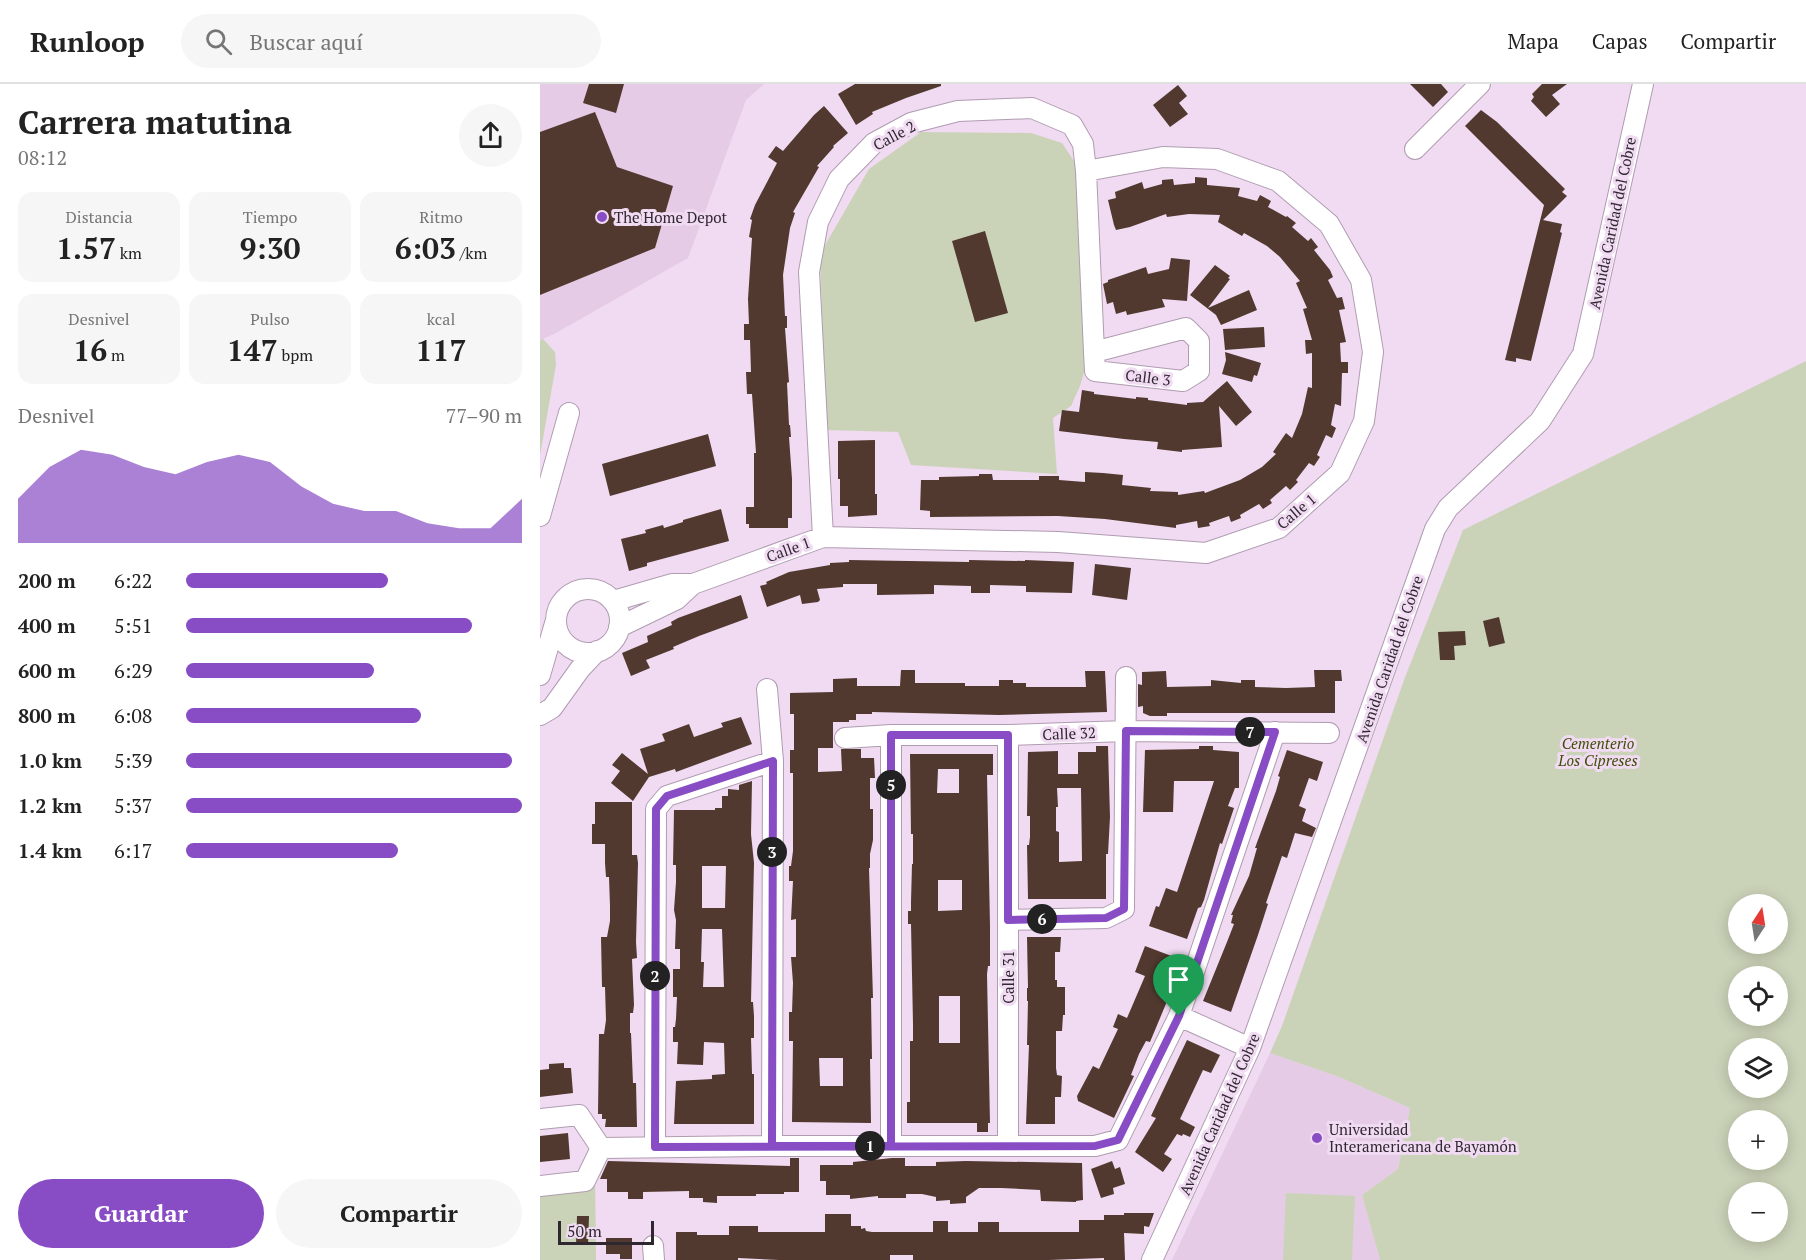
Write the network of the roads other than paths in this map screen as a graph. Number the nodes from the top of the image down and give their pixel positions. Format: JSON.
{"nodes":[{"id":1,"x":1480,"y":84,"type":"edge"},
{"id":2,"x":1643,"y":84,"type":"edge"},
{"id":3,"x":1415,"y":149,"type":"dead end"},
{"id":4,"x":1086,"y":171,"type":"junction"},
{"id":5,"x":1095,"y":361,"type":"junction"},
{"id":6,"x":569,"y":413,"type":"dead end"},
{"id":7,"x":540,"y":516,"type":"edge"},
{"id":8,"x":823,"y":537,"type":"junction"},
{"id":9,"x":693,"y":584,"type":"junction"},
{"id":10,"x":613,"y":601,"type":"junction"},
{"id":11,"x":556,"y":620,"type":"junction"},
{"id":12,"x":619,"y":627,"type":"junction"},
{"id":13,"x":597,"y":651,"type":"junction"},
{"id":14,"x":540,"y":675,"type":"edge"},
{"id":15,"x":1126,"y":677,"type":"dead end"},
{"id":16,"x":767,"y":689,"type":"dead end"},
{"id":17,"x":540,"y":715,"type":"edge"},
{"id":18,"x":1126,"y":731,"type":"junction"},
{"id":19,"x":1275,"y":732,"type":"junction"},
{"id":20,"x":1329,"y":733,"type":"dead end"},
{"id":21,"x":891,"y":735,"type":"junction"},
{"id":22,"x":1008,"y":735,"type":"junction"},
{"id":23,"x":845,"y":738,"type":"dead end"},
{"id":24,"x":773,"y":761,"type":"junction"},
{"id":25,"x":1008,"y":920,"type":"junction"},
{"id":26,"x":1179,"y":1016,"type":"junction"},
{"id":27,"x":1250,"y":1048,"type":"junction"},
{"id":28,"x":540,"y":1119,"type":"edge"},
{"id":29,"x":772,"y":1146,"type":"junction"},
{"id":30,"x":891,"y":1146,"type":"junction"},
{"id":31,"x":1008,"y":1146,"type":"junction"},
{"id":32,"x":655,"y":1147,"type":"junction"},
{"id":33,"x":601,"y":1148,"type":"junction"},
{"id":34,"x":540,"y":1186,"type":"edge"},
{"id":35,"x":1152,"y":1260,"type":"edge"}],
"edges":[{"from":1,"to":3,"type":"street"},
{"from":2,"to":27,"type":"street","name":"Avenida Caridad del Cobre"},
{"from":4,"to":5,"type":"street","name":"Calle 2"},
{"from":4,"to":8,"type":"street","name":"Calle 2"},
{"from":4,"to":8,"type":"street","name":"Calle 1"},
{"from":5,"to":5,"type":"street","name":"Calle 3"},
{"from":6,"to":7,"type":"street"},
{"from":8,"to":9,"type":"street","name":"Calle 1"},
{"from":9,"to":10,"type":"street","name":"Calle 1"},
{"from":9,"to":12,"type":"street","name":"Calle 1"},
{"from":10,"to":11,"type":"street"},
{"from":10,"to":12,"type":"street"},
{"from":11,"to":13,"type":"street"},
{"from":11,"to":14,"type":"street"},
{"from":12,"to":13,"type":"street"},
{"from":13,"to":17,"type":"street"},
{"from":15,"to":18,"type":"street"},
{"from":16,"to":24,"type":"street"},
{"from":18,"to":19,"type":"street","name":"Calle 32"},
{"from":18,"to":22,"type":"street","name":"Calle 32"},
{"from":18,"to":25,"type":"street"},
{"from":19,"to":20,"type":"street","name":"Calle 32"},
{"from":19,"to":26,"type":"street"},
{"from":21,"to":22,"type":"street","name":"Calle 32"},
{"from":21,"to":23,"type":"street","name":"Calle 32"},
{"from":21,"to":30,"type":"street"},
{"from":22,"to":25,"type":"street","name":"Calle 31"},
{"from":24,"to":29,"type":"street"},
{"from":24,"to":32,"type":"street"},
{"from":25,"to":31,"type":"street","name":"Calle 31"},
{"from":26,"to":27,"type":"street"},
{"from":26,"to":31,"type":"street"},
{"from":27,"to":35,"type":"street","name":"Avenida Caridad del Cobre"},
{"from":28,"to":33,"type":"street"},
{"from":29,"to":30,"type":"street"},
{"from":29,"to":32,"type":"street"},
{"from":30,"to":31,"type":"street"},
{"from":32,"to":33,"type":"street"},
{"from":33,"to":34,"type":"street"}]}
